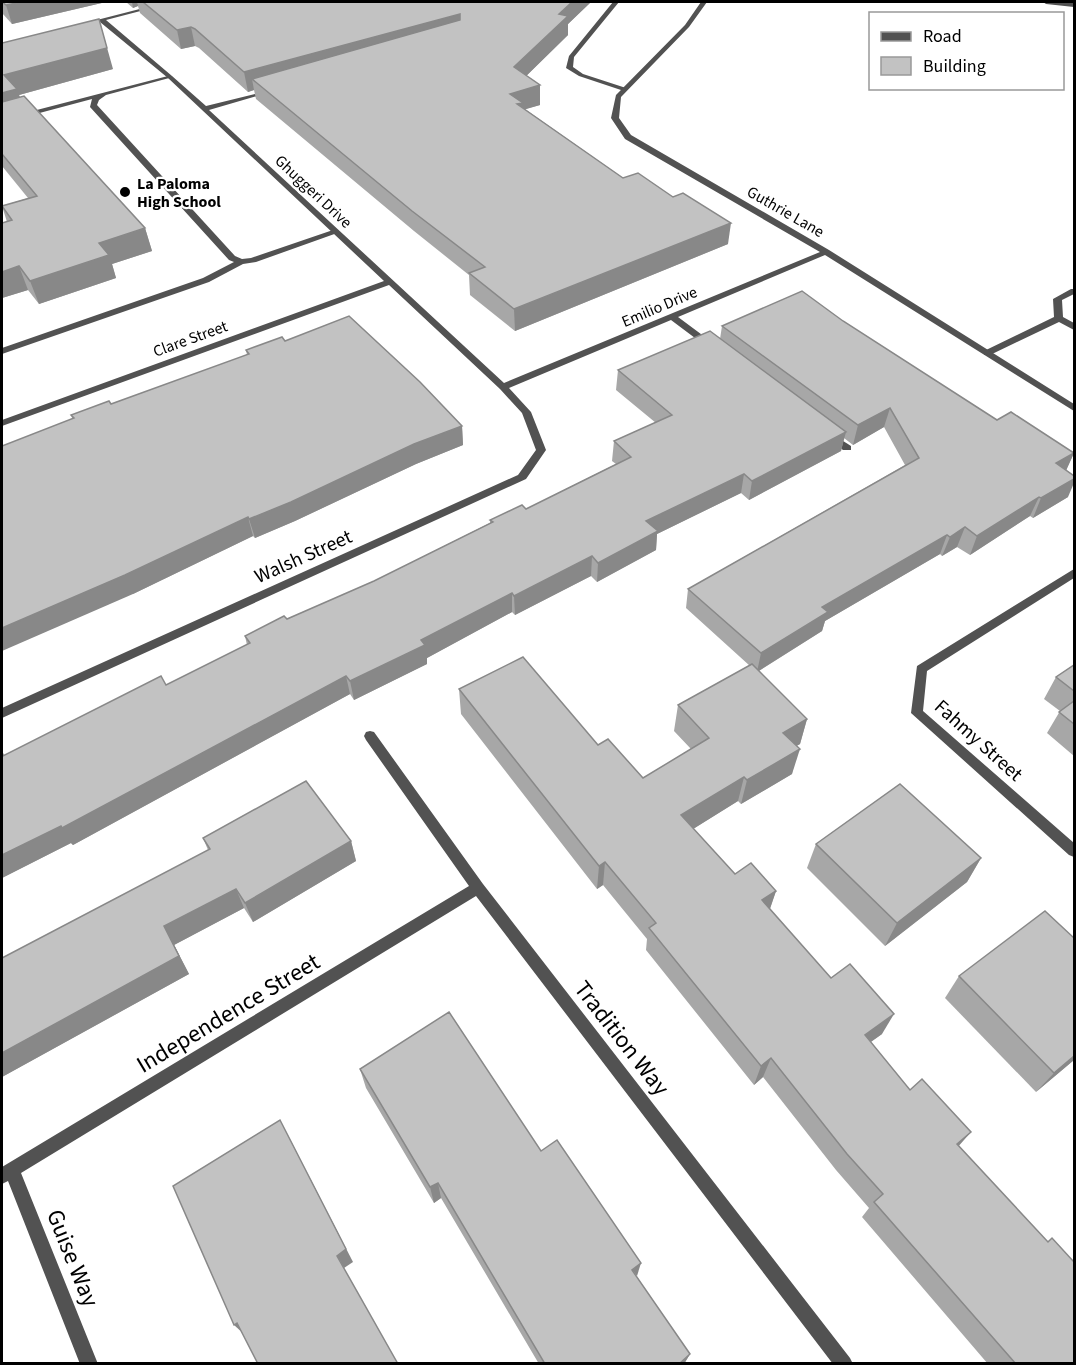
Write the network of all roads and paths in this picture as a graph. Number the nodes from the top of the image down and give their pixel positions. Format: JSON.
{"nodes":[{"id":1,"x":172,"y":2,"type":"edge"},
{"id":2,"x":616,"y":2,"type":"edge"},
{"id":3,"x":704,"y":2,"type":"edge"},
{"id":4,"x":1046,"y":2,"type":"edge"},
{"id":5,"x":1074,"y":5,"type":"edge"},
{"id":6,"x":102,"y":20,"type":"junction"},
{"id":7,"x":91,"y":23,"type":"edge"},
{"id":8,"x":170,"y":77,"type":"junction"},
{"id":9,"x":281,"y":87,"type":"edge"},
{"id":10,"x":624,"y":89,"type":"junction"},
{"id":11,"x":104,"y":94,"type":"junction"},
{"id":12,"x":204,"y":109,"type":"junction"},
{"id":13,"x":2,"y":121,"type":"edge"},
{"id":14,"x":336,"y":232,"type":"junction"},
{"id":15,"x":826,"y":252,"type":"junction"},
{"id":16,"x":241,"y":262,"type":"junction"},
{"id":17,"x":389,"y":282,"type":"junction"},
{"id":18,"x":1074,"y":291,"type":"edge"},
{"id":19,"x":673,"y":317,"type":"junction"},
{"id":20,"x":1059,"y":318,"type":"junction"},
{"id":21,"x":1074,"y":327,"type":"edge"},
{"id":22,"x":2,"y":351,"type":"edge"},
{"id":23,"x":718,"y":351,"type":"edge"},
{"id":24,"x":987,"y":353,"type":"junction"},
{"id":25,"x":503,"y":387,"type":"junction"},
{"id":26,"x":1074,"y":408,"type":"edge"},
{"id":27,"x":2,"y":423,"type":"edge"},
{"id":28,"x":819,"y":427,"type":"edge"},
{"id":29,"x":847,"y":448,"type":"dead end"},
{"id":30,"x":1074,"y":573,"type":"edge"},
{"id":31,"x":2,"y":712,"type":"edge"},
{"id":32,"x":370,"y":736,"type":"dead end"},
{"id":33,"x":1074,"y":851,"type":"edge"},
{"id":34,"x":478,"y":888,"type":"junction"},
{"id":35,"x":7,"y":1173,"type":"edge"},
{"id":36,"x":89,"y":1364,"type":"edge"},
{"id":37,"x":844,"y":1364,"type":"edge"}],
"edges":[{"from":1,"to":6,"type":"street"},
{"from":2,"to":10,"type":"street"},
{"from":3,"to":10,"type":"street","name":"Guthrie Lane"},
{"from":4,"to":5,"type":"street"},
{"from":6,"to":7,"type":"street"},
{"from":6,"to":8,"type":"street","name":"Ghuggeri Drive"},
{"from":8,"to":11,"type":"street"},
{"from":8,"to":12,"type":"street","name":"Ghuggeri Drive"},
{"from":9,"to":12,"type":"street"},
{"from":10,"to":15,"type":"street","name":"Guthrie Lane"},
{"from":11,"to":13,"type":"street"},
{"from":11,"to":16,"type":"street"},
{"from":12,"to":14,"type":"street","name":"Ghuggeri Drive"},
{"from":14,"to":16,"type":"street"},
{"from":14,"to":17,"type":"street","name":"Ghuggeri Drive"},
{"from":15,"to":19,"type":"street","name":"Emilio Drive"},
{"from":15,"to":24,"type":"street","name":"Guthrie Lane"},
{"from":16,"to":22,"type":"street"},
{"from":17,"to":25,"type":"street","name":"Ghuggeri Drive"},
{"from":17,"to":27,"type":"street","name":"Clare Street"},
{"from":18,"to":20,"type":"street"},
{"from":19,"to":23,"type":"street"},
{"from":19,"to":25,"type":"street","name":"Emilio Drive"},
{"from":20,"to":21,"type":"street"},
{"from":20,"to":24,"type":"street"},
{"from":24,"to":26,"type":"street","name":"Guthrie Lane"},
{"from":25,"to":31,"type":"street","name":"Walsh Street"},
{"from":28,"to":29,"type":"street"},
{"from":30,"to":33,"type":"street","name":"Fahmy Street"},
{"from":32,"to":34,"type":"street","name":"Tradition Way"},
{"from":34,"to":35,"type":"street","name":"Independence Street"},
{"from":34,"to":37,"type":"street","name":"Tradition Way"},
{"from":35,"to":36,"type":"street","name":"Guise Way"}]}
